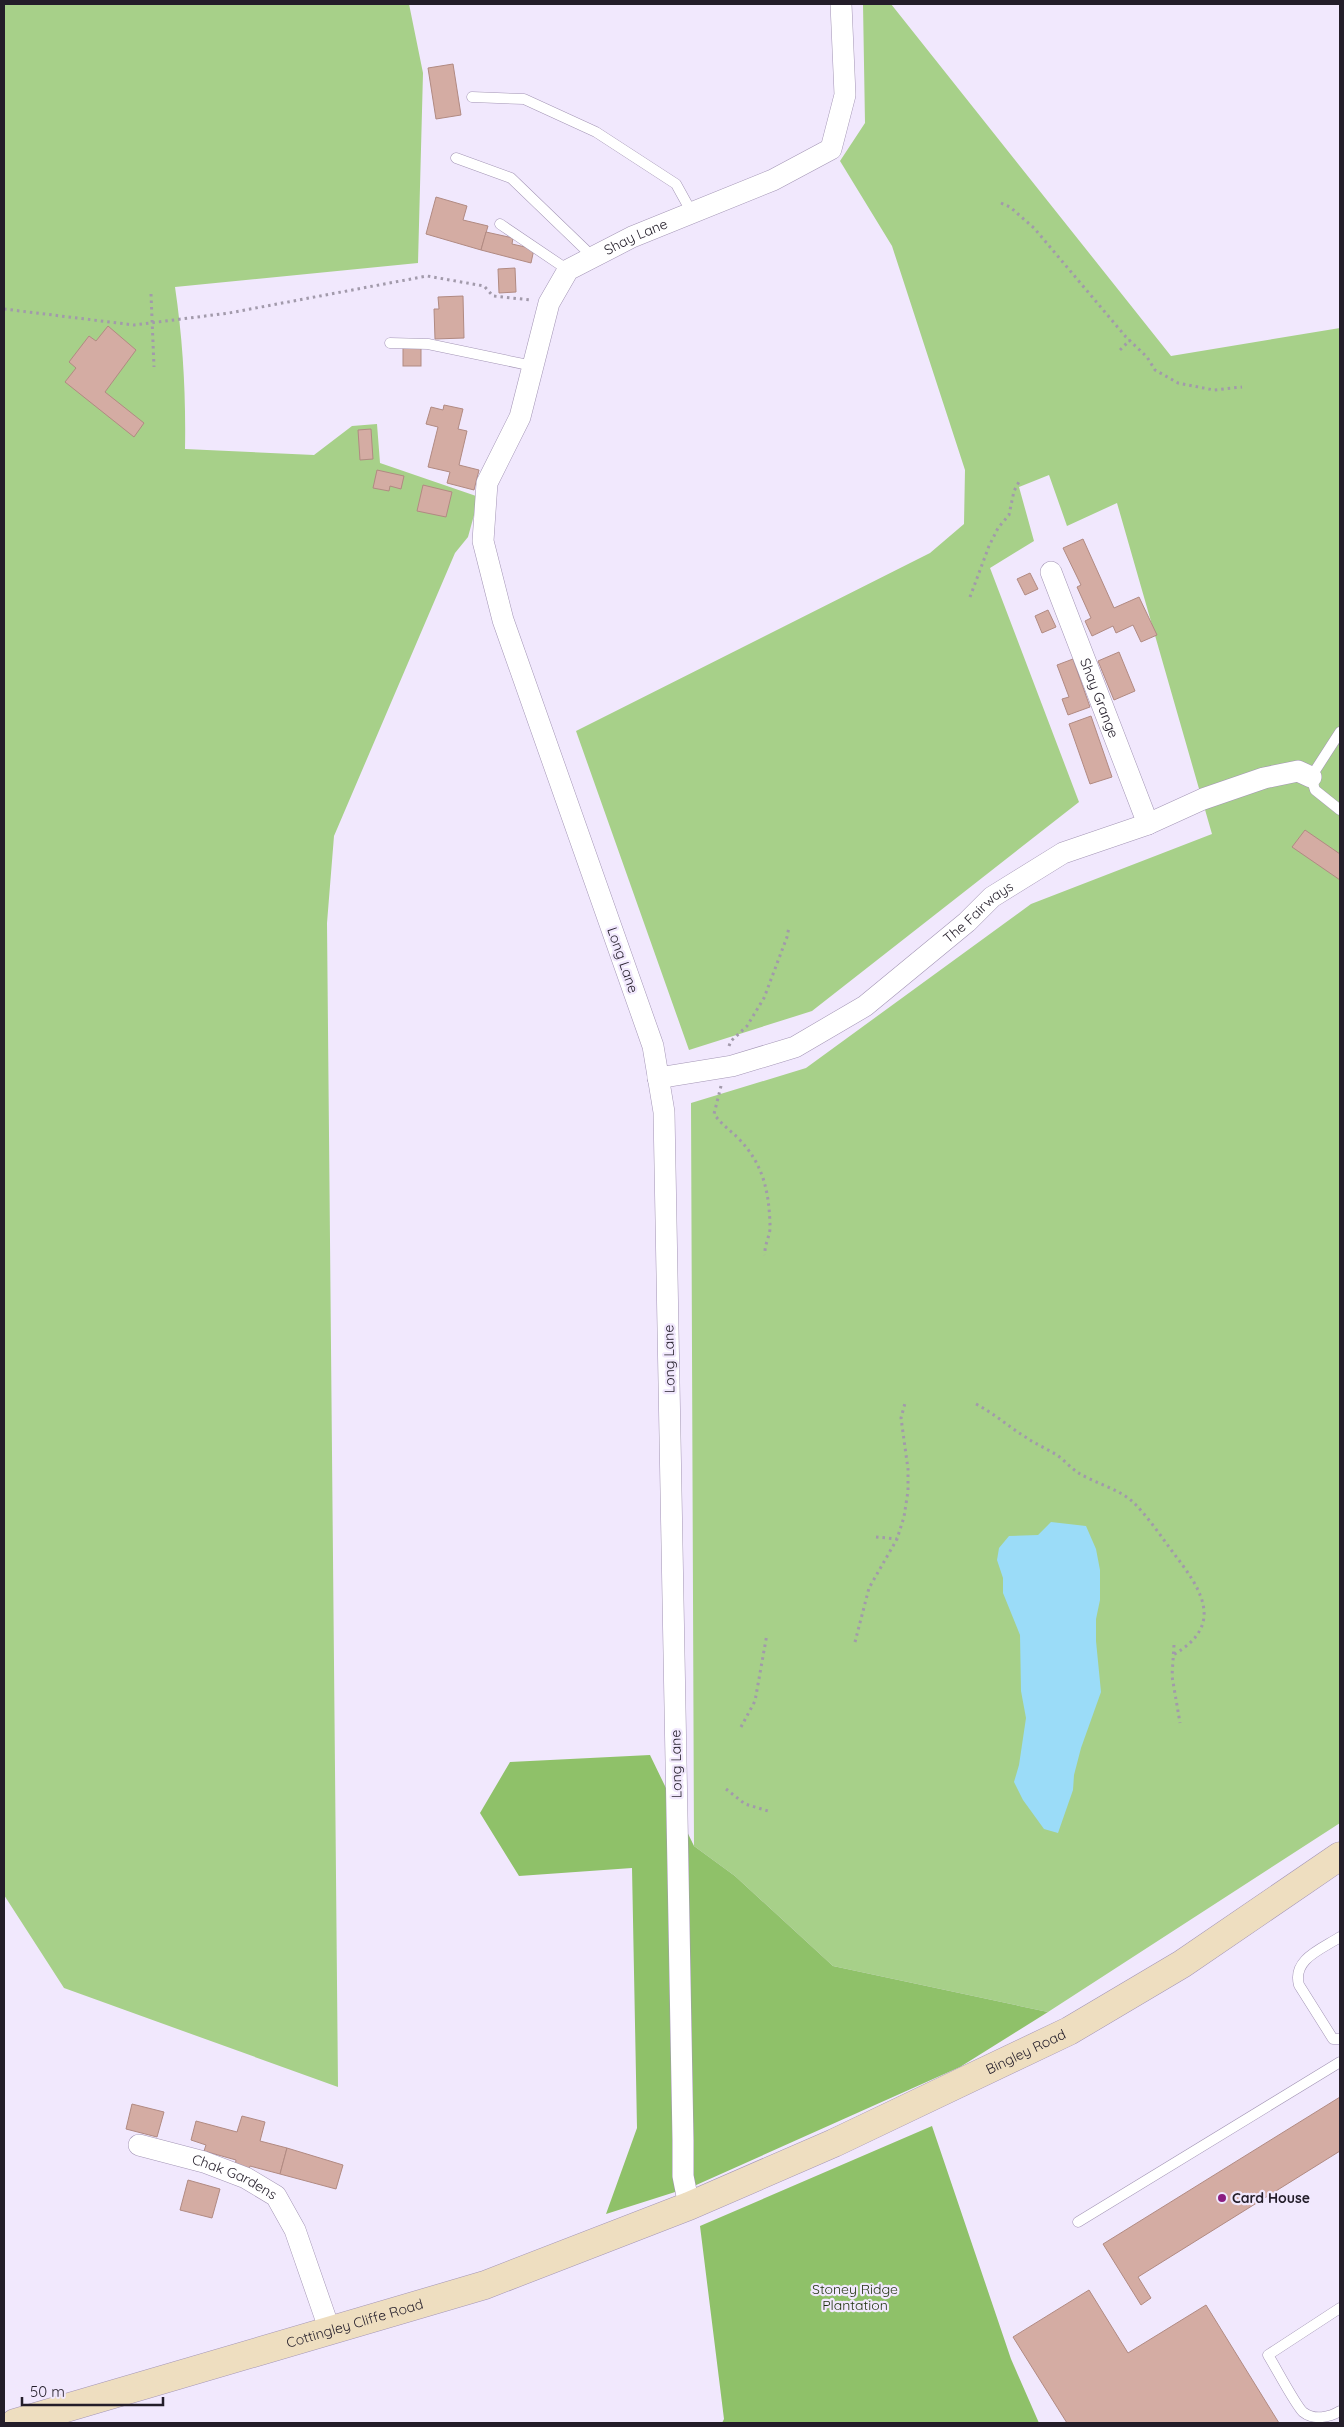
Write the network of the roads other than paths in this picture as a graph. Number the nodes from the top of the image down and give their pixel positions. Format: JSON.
{"nodes":[{"id":1,"x":841,"y":4,"type":"edge"},
{"id":2,"x":472,"y":96,"type":"dead end"},
{"id":3,"x":456,"y":158,"type":"dead end"},
{"id":4,"x":692,"y":213,"type":"junction"},
{"id":5,"x":500,"y":224,"type":"dead end"},
{"id":6,"x":593,"y":257,"type":"junction"},
{"id":7,"x":568,"y":270,"type":"junction"},
{"id":8,"x":390,"y":343,"type":"dead end"},
{"id":9,"x":533,"y":366,"type":"junction"},
{"id":10,"x":1051,"y":572,"type":"dead end"},
{"id":11,"x":1340,"y":732,"type":"edge"},
{"id":12,"x":1311,"y":776,"type":"junction"},
{"id":13,"x":1340,"y":810,"type":"edge"},
{"id":14,"x":1148,"y":824,"type":"junction"},
{"id":15,"x":658,"y":1078,"type":"junction"},
{"id":16,"x":1340,"y":1856,"type":"edge"},
{"id":17,"x":1339,"y":1940,"type":"edge"},
{"id":18,"x":1340,"y":2039,"type":"edge"},
{"id":19,"x":1340,"y":2062,"type":"edge"},
{"id":20,"x":139,"y":2145,"type":"dead end"},
{"id":21,"x":689,"y":2206,"type":"junction"},
{"id":22,"x":1078,"y":2222,"type":"dead end"},
{"id":23,"x":1340,"y":2308,"type":"edge"},
{"id":24,"x":330,"y":2331,"type":"junction"},
{"id":25,"x":1340,"y":2411,"type":"edge"},
{"id":26,"x":15,"y":2423,"type":"edge"}],
"edges":[{"from":1,"to":4,"type":"street","name":"Shay Lane"},
{"from":2,"to":4,"type":"lane"},
{"from":3,"to":6,"type":"lane"},
{"from":4,"to":6,"type":"street","name":"Shay Lane"},
{"from":5,"to":7,"type":"lane"},
{"from":6,"to":7,"type":"street","name":"Shay Lane"},
{"from":7,"to":9,"type":"street"},
{"from":8,"to":9,"type":"lane"},
{"from":9,"to":15,"type":"street","name":"Long Lane"},
{"from":10,"to":14,"type":"street","name":"Shay Grange"},
{"from":11,"to":12,"type":"lane"},
{"from":12,"to":13,"type":"lane"},
{"from":12,"to":14,"type":"street","name":"The Fairways"},
{"from":14,"to":15,"type":"street","name":"The Fairways"},
{"from":15,"to":21,"type":"street","name":"Long Lane"},
{"from":16,"to":21,"type":"main road","name":"Bingley Road"},
{"from":17,"to":18,"type":"lane"},
{"from":19,"to":22,"type":"lane"},
{"from":20,"to":24,"type":"street","name":"Chak Gardens"},
{"from":21,"to":24,"type":"main road","name":"Cottingley Cliffe Road"},
{"from":23,"to":25,"type":"lane"},
{"from":24,"to":26,"type":"main road","name":"Cottingley Cliffe Road"}]}
